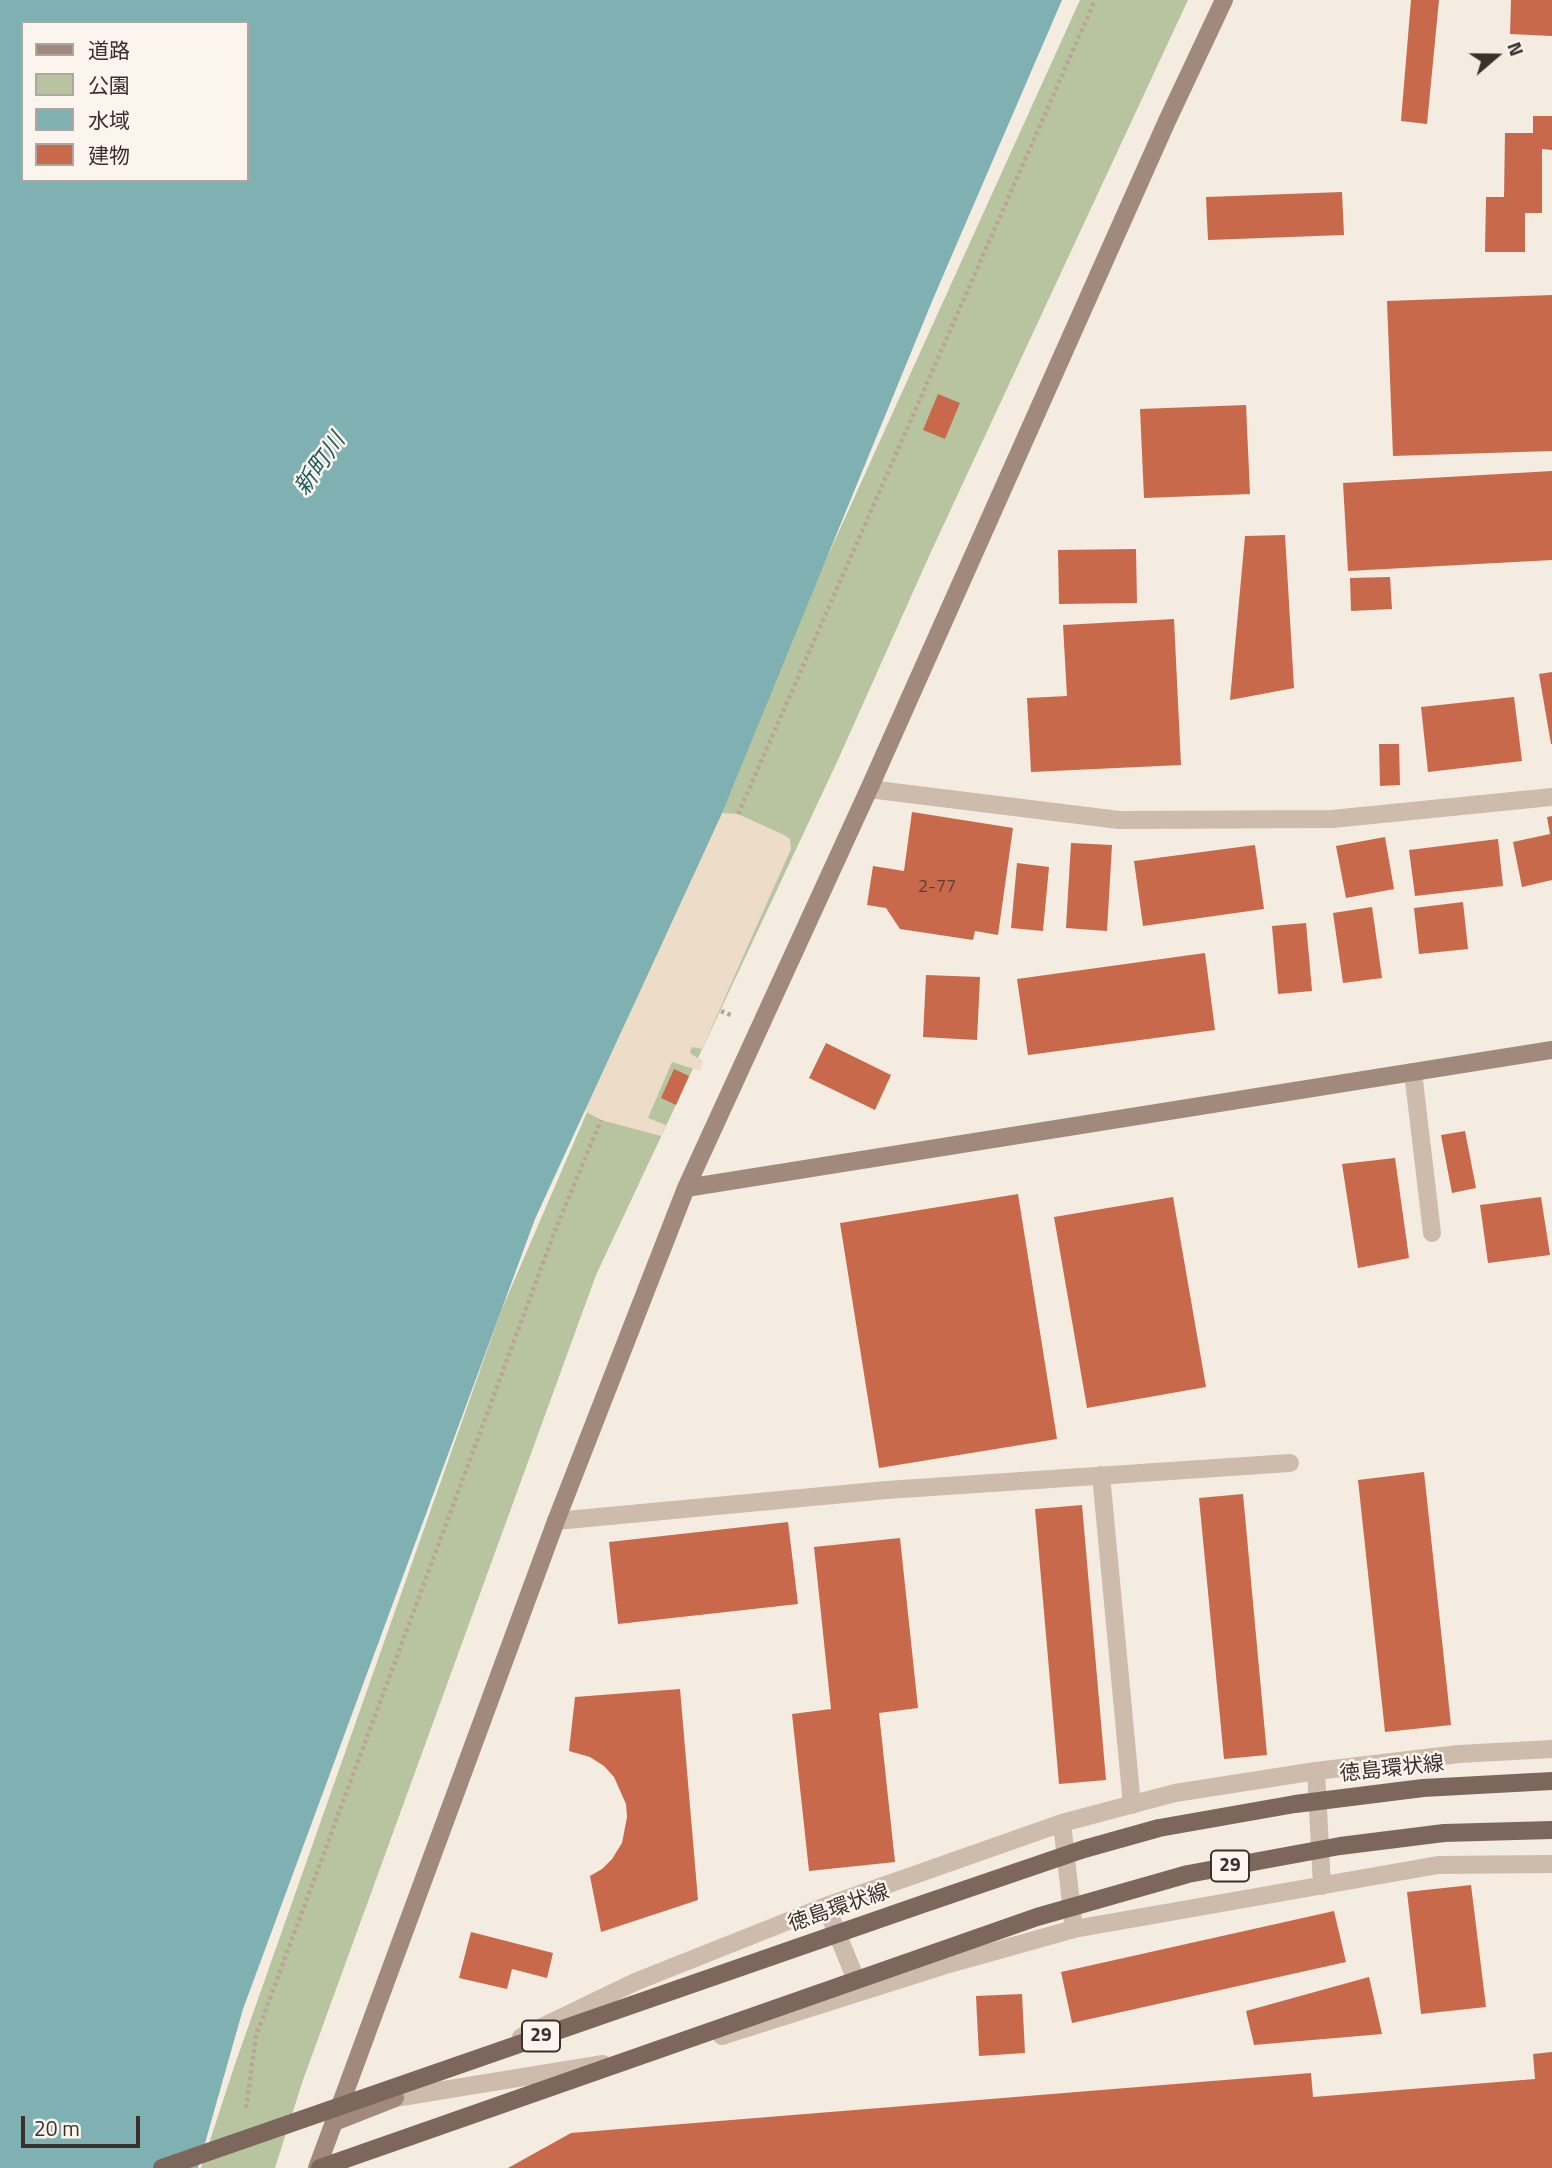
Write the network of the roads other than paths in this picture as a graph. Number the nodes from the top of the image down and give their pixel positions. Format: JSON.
{"nodes":[{"id":1,"x":1224,"y":0,"type":"edge"},
{"id":2,"x":869,"y":789,"type":"junction"},
{"id":3,"x":1552,"y":797,"type":"edge"},
{"id":4,"x":1552,"y":1050,"type":"edge"},
{"id":5,"x":1413,"y":1072,"type":"junction"},
{"id":6,"x":686,"y":1188,"type":"junction"},
{"id":7,"x":1432,"y":1233,"type":"dead end"},
{"id":8,"x":1290,"y":1462,"type":"dead end"},
{"id":9,"x":1101,"y":1475,"type":"junction"},
{"id":10,"x":556,"y":1521,"type":"junction"},
{"id":11,"x":1552,"y":1749,"type":"edge"},
{"id":12,"x":1316,"y":1771,"type":"junction"},
{"id":13,"x":1552,"y":1781,"type":"edge"},
{"id":14,"x":1132,"y":1805,"type":"junction"},
{"id":15,"x":1062,"y":1823,"type":"junction"},
{"id":16,"x":1552,"y":1829,"type":"edge"},
{"id":17,"x":1552,"y":1864,"type":"edge"},
{"id":18,"x":1322,"y":1886,"type":"junction"},
{"id":19,"x":826,"y":1906,"type":"junction"},
{"id":20,"x":1074,"y":1929,"type":"junction"},
{"id":21,"x":861,"y":1992,"type":"junction"},
{"id":22,"x":395,"y":2098,"type":"junction"},
{"id":23,"x":334,"y":2122,"type":"junction"},
{"id":24,"x":162,"y":2168,"type":"edge"},
{"id":25,"x":318,"y":2168,"type":"edge"}],
"edges":[{"from":1,"to":2,"type":"street"},
{"from":2,"to":3,"type":"street"},
{"from":2,"to":6,"type":"street"},
{"from":4,"to":5,"type":"street"},
{"from":5,"to":6,"type":"street"},
{"from":5,"to":7,"type":"street"},
{"from":6,"to":10,"type":"street"},
{"from":8,"to":9,"type":"street"},
{"from":9,"to":10,"type":"street"},
{"from":9,"to":14,"type":"street"},
{"from":10,"to":23,"type":"street"},
{"from":11,"to":12,"type":"street"},
{"from":12,"to":14,"type":"street"},
{"from":12,"to":18,"type":"street"},
{"from":13,"to":24,"type":"main road","name":"徳島環状線","number":"29","bridge":true},
{"from":14,"to":15,"type":"street"},
{"from":15,"to":19,"type":"street"},
{"from":15,"to":20,"type":"street"},
{"from":16,"to":25,"type":"main road","number":"29","bridge":true},
{"from":17,"to":18,"type":"street"},
{"from":18,"to":20,"type":"street"},
{"from":19,"to":21,"type":"street"},
{"from":19,"to":22,"type":"street"},
{"from":20,"to":21,"type":"street"},
{"from":21,"to":22,"type":"street"},
{"from":22,"to":23,"type":"street"},
{"from":23,"to":25,"type":"street"}]}
